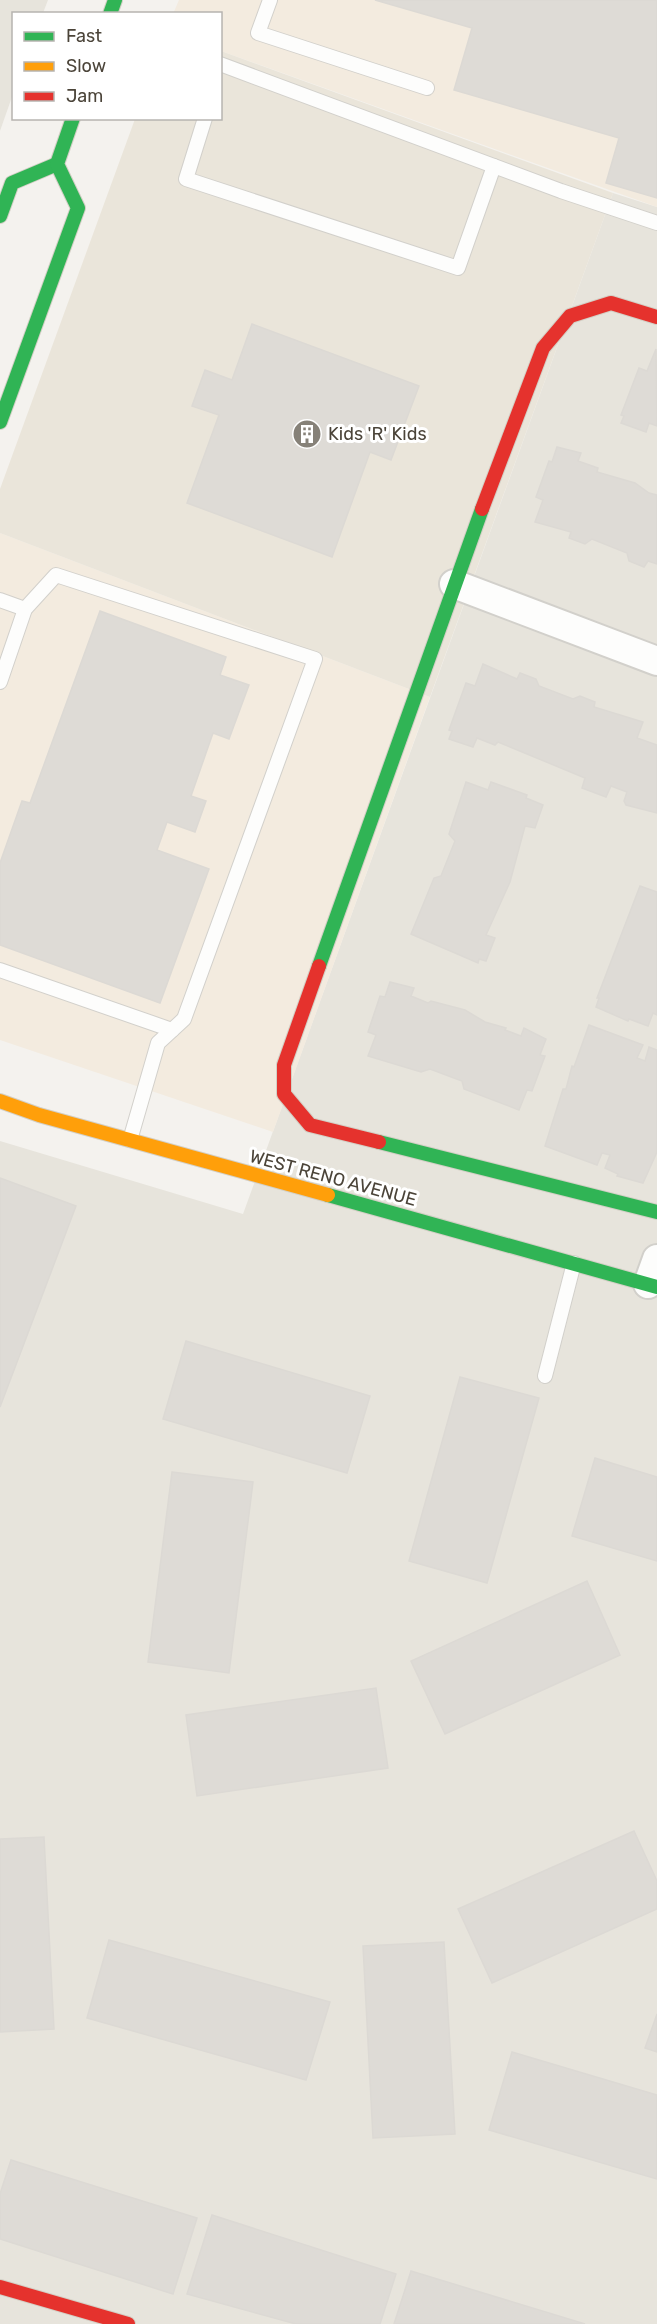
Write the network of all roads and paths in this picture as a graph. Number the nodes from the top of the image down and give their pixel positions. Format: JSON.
{"nodes":[{"id":1,"x":270,"y":0,"type":"edge"},
{"id":2,"x":222,"y":66,"type":"edge"},
{"id":3,"x":427,"y":88,"type":"dead end"},
{"id":4,"x":72,"y":120,"type":"edge"},
{"id":5,"x":204,"y":120,"type":"edge"},
{"id":6,"x":57,"y":164,"type":"junction"},
{"id":7,"x":494,"y":166,"type":"junction"},
{"id":8,"x":0,"y":216,"type":"edge"},
{"id":9,"x":657,"y":223,"type":"edge"},
{"id":10,"x":657,"y":317,"type":"edge"},
{"id":11,"x":0,"y":422,"type":"edge"},
{"id":12,"x":454,"y":584,"type":"junction"},
{"id":13,"x":0,"y":600,"type":"edge"},
{"id":14,"x":25,"y":609,"type":"junction"},
{"id":15,"x":657,"y":662,"type":"edge"},
{"id":16,"x":0,"y":682,"type":"edge"},
{"id":17,"x":0,"y":970,"type":"edge"},
{"id":18,"x":172,"y":1030,"type":"junction"},
{"id":19,"x":0,"y":1101,"type":"edge"},
{"id":20,"x":130,"y":1140,"type":"junction"},
{"id":21,"x":657,"y":1212,"type":"edge"},
{"id":22,"x":573,"y":1263,"type":"junction"},
{"id":23,"x":654,"y":1277,"type":"edge"},
{"id":24,"x":545,"y":1376,"type":"dead end"},
{"id":25,"x":0,"y":2287,"type":"edge"},
{"id":26,"x":128,"y":2324,"type":"edge"}],
"edges":[{"from":1,"to":3,"type":"lane"},
{"from":2,"to":7,"type":"lane"},
{"from":4,"to":6,"type":"street"},
{"from":5,"to":7,"type":"lane"},
{"from":6,"to":8,"type":"street"},
{"from":6,"to":11,"type":"street"},
{"from":7,"to":9,"type":"lane"},
{"from":10,"to":12,"type":"street"},
{"from":12,"to":15,"type":"street"},
{"from":12,"to":21,"type":"street"},
{"from":13,"to":14,"type":"lane"},
{"from":14,"to":16,"type":"lane"},
{"from":14,"to":18,"type":"lane"},
{"from":17,"to":18,"type":"lane"},
{"from":18,"to":20,"type":"lane"},
{"from":19,"to":20,"type":"street","name":"WEST RENO AVENUE"},
{"from":20,"to":22,"type":"street","name":"WEST RENO AVENUE"},
{"from":22,"to":23,"type":"street","name":"WEST RENO AVENUE"},
{"from":22,"to":24,"type":"lane"},
{"from":25,"to":26,"type":"street"}]}
